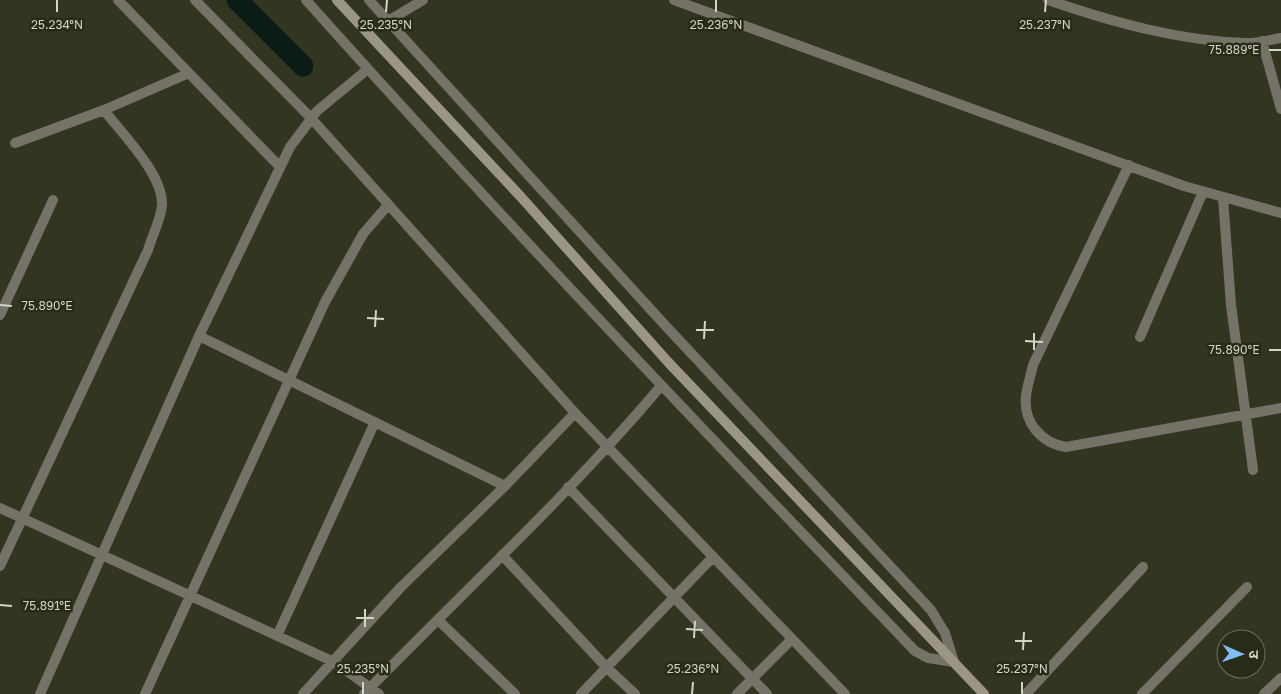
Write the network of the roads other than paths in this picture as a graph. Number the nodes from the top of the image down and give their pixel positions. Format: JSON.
{"nodes":[{"id":1,"x":118,"y":0,"type":"edge"},
{"id":2,"x":195,"y":0,"type":"edge"},
{"id":3,"x":306,"y":0,"type":"edge"},
{"id":4,"x":337,"y":0,"type":"edge"},
{"id":5,"x":369,"y":0,"type":"edge"},
{"id":6,"x":423,"y":0,"type":"edge"},
{"id":7,"x":674,"y":0,"type":"edge"},
{"id":8,"x":1048,"y":0,"type":"edge"},
{"id":9,"x":388,"y":21,"type":"junction"},
{"id":10,"x":1281,"y":38,"type":"edge"},
{"id":11,"x":1262,"y":41,"type":"junction"},
{"id":12,"x":368,"y":69,"type":"junction"},
{"id":13,"x":189,"y":73,"type":"junction"},
{"id":14,"x":1281,"y":109,"type":"edge"},
{"id":15,"x":104,"y":110,"type":"junction"},
{"id":16,"x":314,"y":115,"type":"junction"},
{"id":17,"x":15,"y":142,"type":"dead end"},
{"id":18,"x":1130,"y":165,"type":"junction"},
{"id":19,"x":280,"y":167,"type":"junction"},
{"id":20,"x":1203,"y":192,"type":"junction"},
{"id":21,"x":1222,"y":198,"type":"junction"},
{"id":22,"x":54,"y":200,"type":"dead end"},
{"id":23,"x":388,"y":205,"type":"junction"},
{"id":24,"x":1281,"y":213,"type":"edge"},
{"id":25,"x":0,"y":315,"type":"edge"},
{"id":26,"x":199,"y":336,"type":"junction"},
{"id":27,"x":1140,"y":337,"type":"dead end"},
{"id":28,"x":290,"y":382,"type":"junction"},
{"id":29,"x":661,"y":386,"type":"junction"},
{"id":30,"x":1281,"y":408,"type":"edge"},
{"id":31,"x":575,"y":413,"type":"junction"},
{"id":32,"x":1244,"y":416,"type":"junction"},
{"id":33,"x":375,"y":422,"type":"junction"},
{"id":34,"x":606,"y":446,"type":"junction"},
{"id":35,"x":1253,"y":470,"type":"dead end"},
{"id":36,"x":505,"y":486,"type":"junction"},
{"id":37,"x":568,"y":487,"type":"junction"},
{"id":38,"x":0,"y":508,"type":"edge"},
{"id":39,"x":22,"y":518,"type":"junction"},
{"id":40,"x":502,"y":555,"type":"junction"},
{"id":41,"x":103,"y":557,"type":"junction"},
{"id":42,"x":713,"y":557,"type":"junction"},
{"id":43,"x":0,"y":566,"type":"edge"},
{"id":44,"x":1144,"y":566,"type":"dead end"},
{"id":45,"x":1247,"y":587,"type":"dead end"},
{"id":46,"x":190,"y":597,"type":"junction"},
{"id":47,"x":674,"y":597,"type":"junction"},
{"id":48,"x":438,"y":620,"type":"junction"},
{"id":49,"x":277,"y":636,"type":"junction"},
{"id":50,"x":792,"y":639,"type":"junction"},
{"id":51,"x":334,"y":662,"type":"junction"},
{"id":52,"x":954,"y":662,"type":"junction"},
{"id":53,"x":607,"y":668,"type":"junction"},
{"id":54,"x":1281,"y":678,"type":"edge"},
{"id":55,"x":752,"y":679,"type":"junction"},
{"id":56,"x":369,"y":689,"type":"edge"},
{"id":57,"x":40,"y":694,"type":"edge"},
{"id":58,"x":145,"y":694,"type":"edge"},
{"id":59,"x":303,"y":694,"type":"edge"},
{"id":60,"x":514,"y":694,"type":"edge"},
{"id":61,"x":581,"y":694,"type":"edge"},
{"id":62,"x":635,"y":694,"type":"edge"},
{"id":63,"x":737,"y":694,"type":"edge"},
{"id":64,"x":767,"y":694,"type":"edge"},
{"id":65,"x":845,"y":694,"type":"edge"},
{"id":66,"x":984,"y":694,"type":"edge"},
{"id":67,"x":1026,"y":694,"type":"edge"},
{"id":68,"x":1142,"y":694,"type":"edge"},
{"id":69,"x":1264,"y":694,"type":"edge"}],
"edges":[{"from":1,"to":13,"type":"street"},
{"from":2,"to":16,"type":"street"},
{"from":3,"to":12,"type":"street"},
{"from":4,"to":52,"type":"street"},
{"from":5,"to":9,"type":"street"},
{"from":6,"to":9,"type":"street"},
{"from":7,"to":18,"type":"street"},
{"from":8,"to":11,"type":"street"},
{"from":9,"to":52,"type":"street"},
{"from":10,"to":11,"type":"street"},
{"from":11,"to":14,"type":"street"},
{"from":12,"to":16,"type":"street"},
{"from":12,"to":29,"type":"street"},
{"from":13,"to":15,"type":"street"},
{"from":13,"to":19,"type":"street"},
{"from":15,"to":17,"type":"street"},
{"from":15,"to":39,"type":"street"},
{"from":16,"to":19,"type":"street"},
{"from":16,"to":23,"type":"street"},
{"from":18,"to":20,"type":"street"},
{"from":18,"to":32,"type":"street"},
{"from":19,"to":26,"type":"street"},
{"from":20,"to":21,"type":"street"},
{"from":20,"to":27,"type":"street"},
{"from":21,"to":24,"type":"street"},
{"from":21,"to":32,"type":"street"},
{"from":22,"to":25,"type":"street"},
{"from":23,"to":28,"type":"street"},
{"from":23,"to":31,"type":"street"},
{"from":26,"to":28,"type":"street"},
{"from":26,"to":41,"type":"street"},
{"from":28,"to":33,"type":"street"},
{"from":28,"to":46,"type":"street"},
{"from":29,"to":34,"type":"street"},
{"from":29,"to":52,"type":"street"},
{"from":30,"to":32,"type":"street"},
{"from":31,"to":34,"type":"street"},
{"from":31,"to":36,"type":"street"},
{"from":32,"to":35,"type":"street"},
{"from":33,"to":36,"type":"street"},
{"from":33,"to":49,"type":"street"},
{"from":34,"to":37,"type":"street"},
{"from":34,"to":42,"type":"street"},
{"from":36,"to":51,"type":"street"},
{"from":37,"to":40,"type":"street"},
{"from":37,"to":47,"type":"street"},
{"from":38,"to":39,"type":"street"},
{"from":39,"to":41,"type":"street"},
{"from":39,"to":43,"type":"street"},
{"from":40,"to":48,"type":"street"},
{"from":40,"to":53,"type":"street"},
{"from":41,"to":46,"type":"street"},
{"from":41,"to":57,"type":"street"},
{"from":42,"to":47,"type":"street"},
{"from":42,"to":50,"type":"street"},
{"from":44,"to":67,"type":"street"},
{"from":45,"to":68,"type":"street"},
{"from":46,"to":49,"type":"street"},
{"from":46,"to":58,"type":"street"},
{"from":47,"to":53,"type":"street"},
{"from":47,"to":55,"type":"street"},
{"from":48,"to":56,"type":"street"},
{"from":48,"to":60,"type":"street"},
{"from":49,"to":51,"type":"street"},
{"from":50,"to":55,"type":"street"},
{"from":50,"to":65,"type":"street"},
{"from":51,"to":56,"type":"street"},
{"from":51,"to":59,"type":"street"},
{"from":52,"to":66,"type":"street"},
{"from":53,"to":61,"type":"street"},
{"from":53,"to":62,"type":"street"},
{"from":54,"to":69,"type":"street"},
{"from":55,"to":63,"type":"street"},
{"from":55,"to":64,"type":"street"}]}
